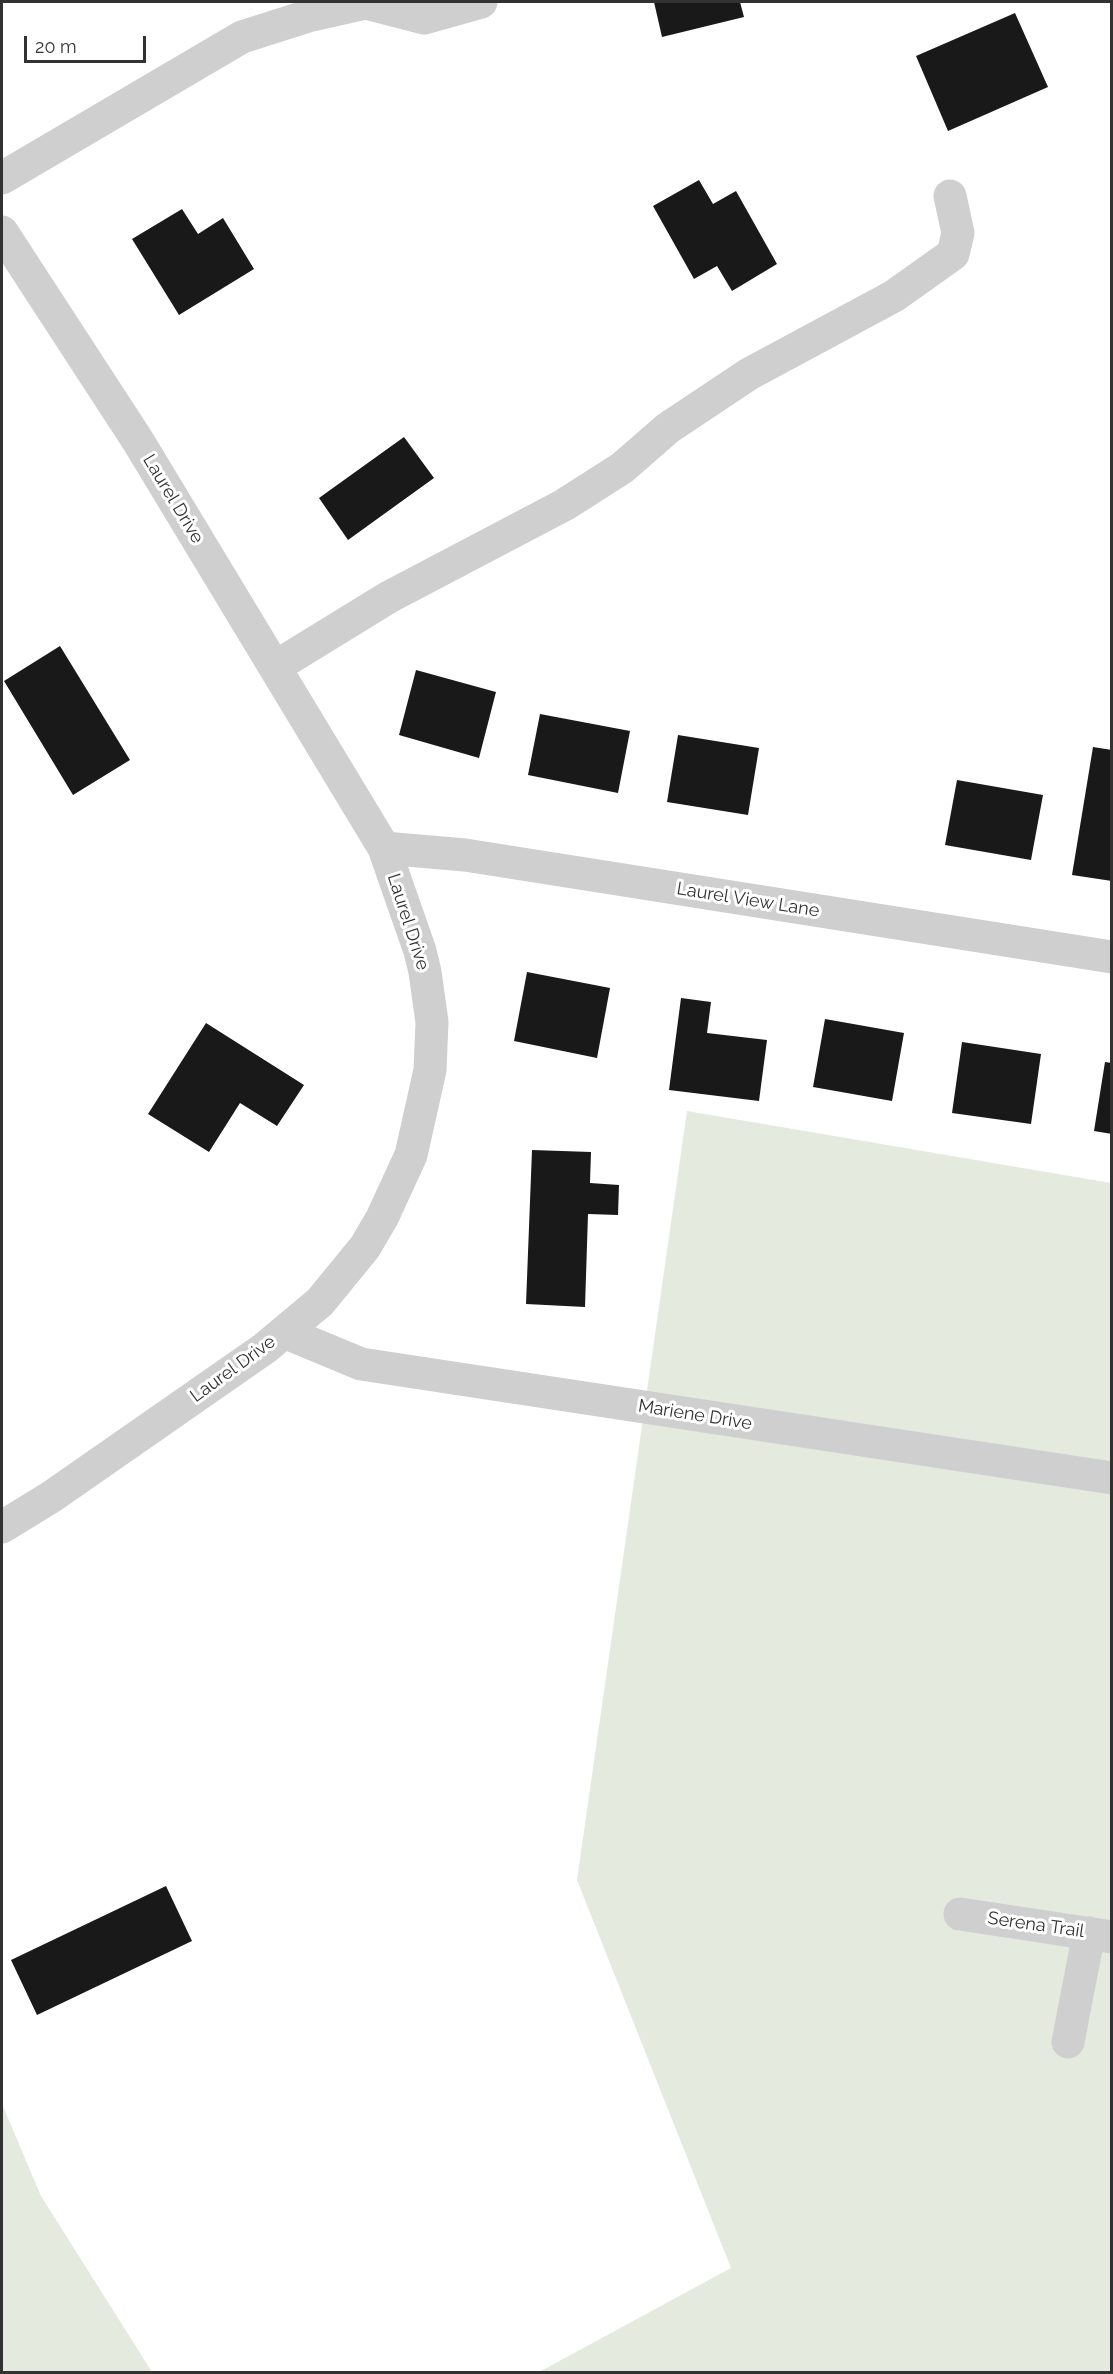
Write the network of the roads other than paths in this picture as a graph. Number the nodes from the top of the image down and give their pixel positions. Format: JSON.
{"nodes":[{"id":1,"x":481,"y":2,"type":"edge"},
{"id":2,"x":2,"y":178,"type":"edge"},
{"id":3,"x":950,"y":196,"type":"dead end"},
{"id":4,"x":2,"y":232,"type":"edge"},
{"id":5,"x":274,"y":667,"type":"junction"},
{"id":6,"x":384,"y":848,"type":"junction"},
{"id":7,"x":1112,"y":957,"type":"edge"},
{"id":8,"x":284,"y":1332,"type":"junction"},
{"id":9,"x":1112,"y":1478,"type":"edge"},
{"id":10,"x":2,"y":1527,"type":"edge"},
{"id":11,"x":960,"y":1914,"type":"dead end"},
{"id":12,"x":1100,"y":1935,"type":"edge"},
{"id":13,"x":1068,"y":2042,"type":"dead end"}],
"edges":[{"from":1,"to":2,"type":"street"},
{"from":3,"to":5,"type":"street"},
{"from":4,"to":5,"type":"street","name":"Laurel Drive"},
{"from":5,"to":6,"type":"street","name":"Laurel Drive"},
{"from":6,"to":7,"type":"street","name":"Laurel View Lane"},
{"from":6,"to":8,"type":"street","name":"Laurel Drive"},
{"from":8,"to":9,"type":"street","name":"Mariene Drive"},
{"from":8,"to":10,"type":"street","name":"Laurel Drive"},
{"from":11,"to":12,"type":"street","name":"Serena Trail"},
{"from":12,"to":13,"type":"street"}]}
